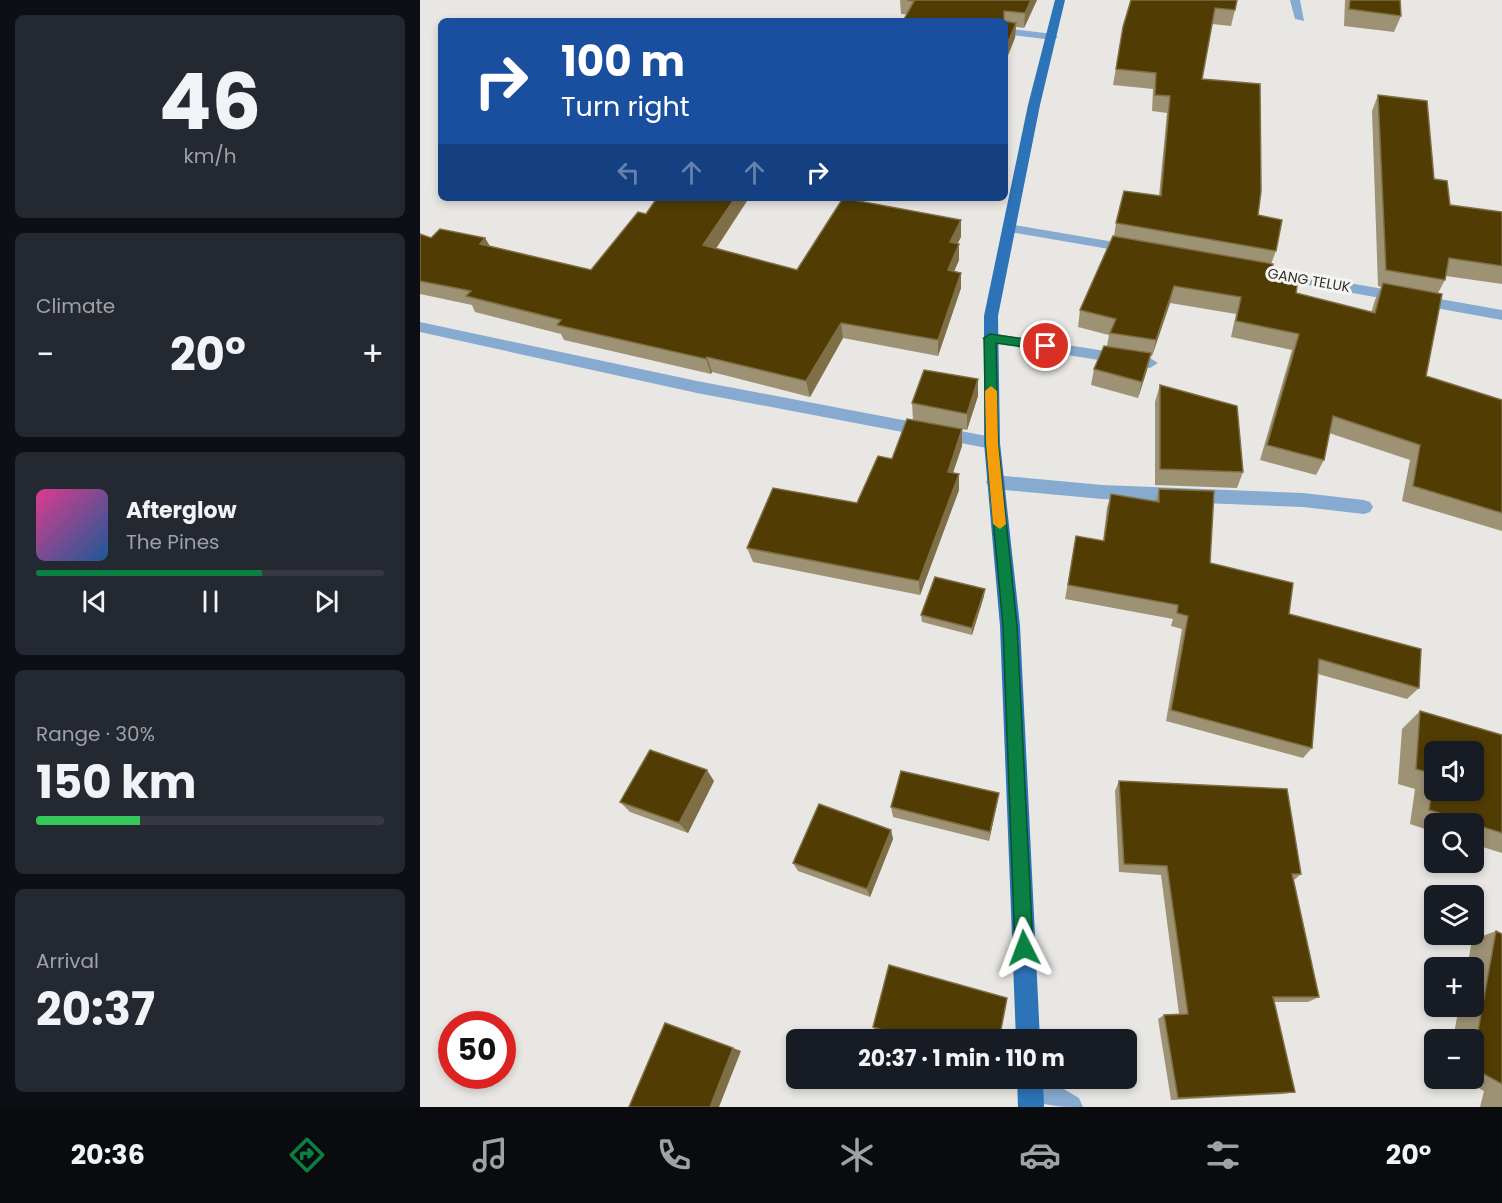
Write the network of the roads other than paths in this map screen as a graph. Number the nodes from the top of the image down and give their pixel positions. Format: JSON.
{"nodes":[{"id":1,"x":1060,"y":0,"type":"edge"},
{"id":2,"x":1295,"y":0,"type":"edge"},
{"id":3,"x":1300,"y":19,"type":"dead end"},
{"id":4,"x":1008,"y":31,"type":"edge"},
{"id":5,"x":1053,"y":37,"type":"junction"},
{"id":6,"x":1010,"y":228,"type":"junction"},
{"id":7,"x":1150,"y":253,"type":"edge"},
{"id":8,"x":1232,"y":267,"type":"edge"},
{"id":9,"x":1502,"y":315,"type":"edge"},
{"id":10,"x":420,"y":327,"type":"edge"},
{"id":11,"x":990,"y":338,"type":"junction"},
{"id":12,"x":1150,"y":363,"type":"edge"},
{"id":13,"x":992,"y":443,"type":"junction"},
{"id":14,"x":995,"y":482,"type":"junction"},
{"id":15,"x":1364,"y":507,"type":"dead end"},
{"id":16,"x":1028,"y":1029,"type":"edge"},
{"id":17,"x":1031,"y":1090,"type":"edge"},
{"id":18,"x":1070,"y":1107,"type":"edge"}],
"edges":[{"from":1,"to":5,"type":"main road"},
{"from":2,"to":3,"type":"street"},
{"from":4,"to":5,"type":"street"},
{"from":5,"to":6,"type":"main road"},
{"from":6,"to":7,"type":"street"},
{"from":6,"to":11,"type":"main road"},
{"from":8,"to":9,"type":"street","name":"GANG TELUK"},
{"from":10,"to":13,"type":"street"},
{"from":11,"to":12,"type":"street"},
{"from":11,"to":13,"type":"main road"},
{"from":13,"to":14,"type":"main road"},
{"from":14,"to":15,"type":"street"},
{"from":14,"to":16,"type":"main road"},
{"from":17,"to":18,"type":"street"}]}
